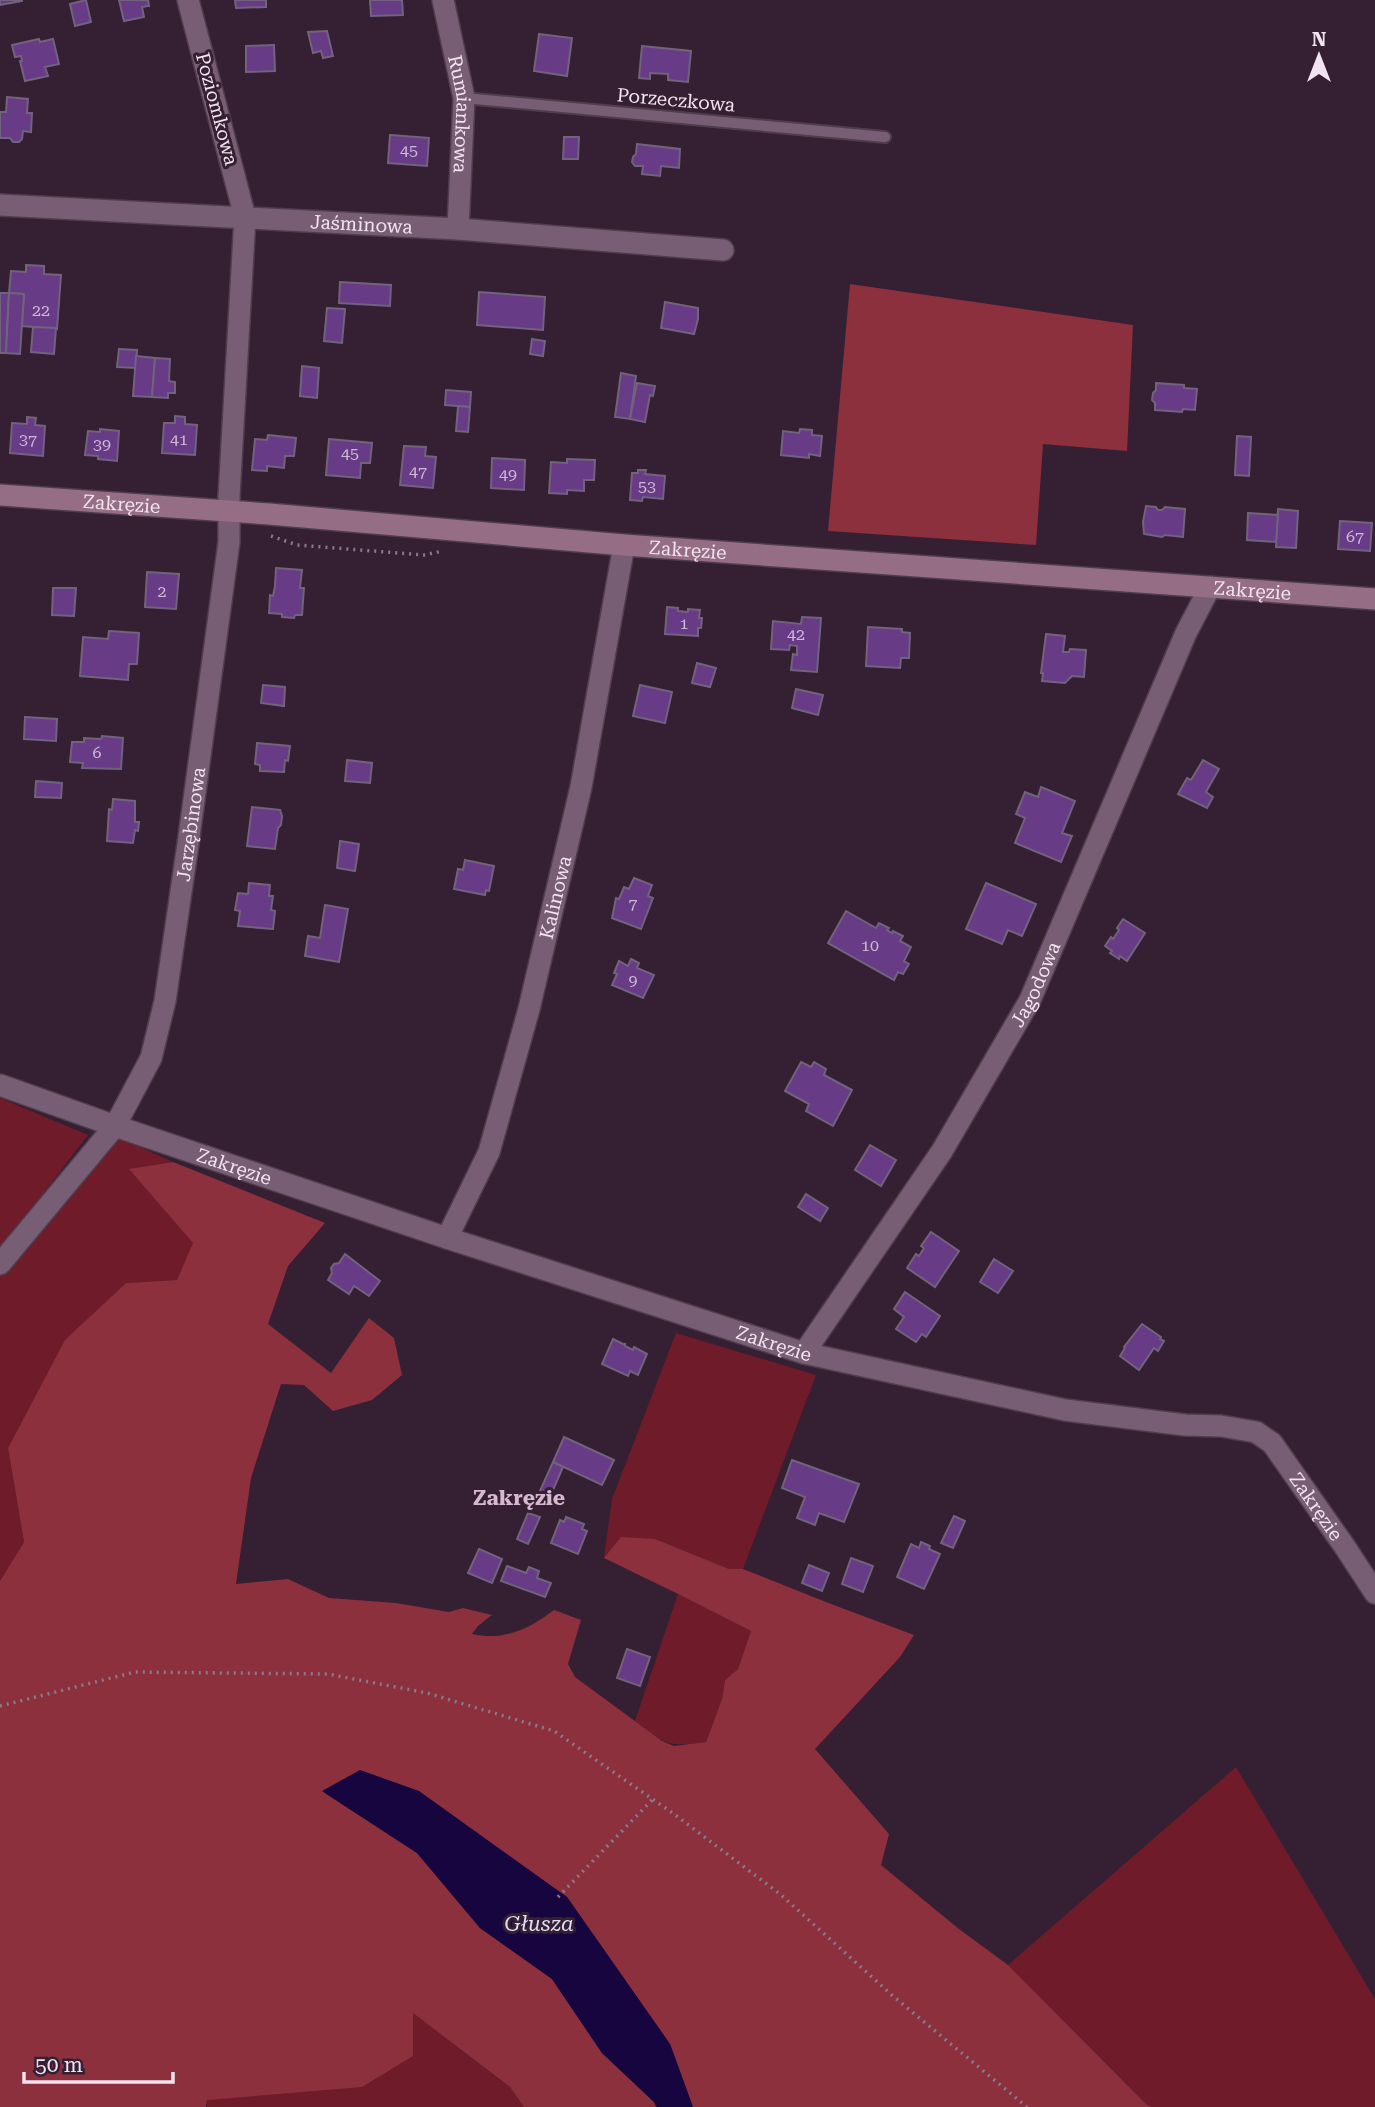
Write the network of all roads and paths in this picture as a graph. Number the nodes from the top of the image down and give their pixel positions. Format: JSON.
{"nodes":[{"id":1,"x":188,"y":0,"type":"edge"},
{"id":2,"x":443,"y":0,"type":"edge"},
{"id":3,"x":464,"y":98,"type":"junction"},
{"id":4,"x":885,"y":137,"type":"dead end"},
{"id":5,"x":0,"y":205,"type":"edge"},
{"id":6,"x":245,"y":217,"type":"junction"},
{"id":7,"x":457,"y":229,"type":"junction"},
{"id":8,"x":723,"y":250,"type":"dead end"},
{"id":9,"x":0,"y":495,"type":"edge"},
{"id":10,"x":229,"y":511,"type":"junction"},
{"id":11,"x":265,"y":534,"type":"dead end"},
{"id":12,"x":624,"y":545,"type":"junction"},
{"id":13,"x":448,"y":550,"type":"dead end"},
{"id":14,"x":1210,"y":587,"type":"junction"},
{"id":15,"x":1375,"y":599,"type":"edge"},
{"id":16,"x":0,"y":1085,"type":"edge"},
{"id":17,"x":115,"y":1126,"type":"junction"},
{"id":18,"x":447,"y":1238,"type":"junction"},
{"id":19,"x":0,"y":1264,"type":"edge"},
{"id":20,"x":804,"y":1353,"type":"junction"},
{"id":21,"x":1375,"y":1593,"type":"edge"},
{"id":22,"x":0,"y":1706,"type":"edge"},
{"id":23,"x":653,"y":1799,"type":"junction"},
{"id":24,"x":558,"y":1897,"type":"dead end"},
{"id":25,"x":1027,"y":2107,"type":"edge"}],
"edges":[{"from":1,"to":6,"type":"street","name":"Poziomkowa"},
{"from":2,"to":3,"type":"street","name":"Rumiankowa"},
{"from":3,"to":4,"type":"lane","name":"Porzeczkowa"},
{"from":3,"to":7,"type":"street","name":"Rumiankowa"},
{"from":5,"to":6,"type":"street","name":"Jaśminowa"},
{"from":6,"to":7,"type":"street","name":"Jaśminowa"},
{"from":6,"to":10,"type":"street","name":"Poziomkowa"},
{"from":7,"to":8,"type":"street","name":"Jaśminowa"},
{"from":9,"to":10,"type":"street","name":"Zakręzie"},
{"from":10,"to":12,"type":"street","name":"Zakręzie"},
{"from":10,"to":17,"type":"street","name":"Jarzębinowa"},
{"from":11,"to":13,"type":"path"},
{"from":12,"to":14,"type":"street","name":"Zakręzie"},
{"from":12,"to":18,"type":"street","name":"Kalinowa"},
{"from":14,"to":15,"type":"street","name":"Zakręzie"},
{"from":14,"to":20,"type":"street","name":"Jagodowa"},
{"from":16,"to":17,"type":"street","name":"Zakręzie"},
{"from":17,"to":18,"type":"street","name":"Zakręzie"},
{"from":17,"to":19,"type":"street"},
{"from":18,"to":20,"type":"street","name":"Zakręzie"},
{"from":20,"to":21,"type":"street","name":"Zakręzie"},
{"from":22,"to":23,"type":"path"},
{"from":23,"to":24,"type":"path"},
{"from":23,"to":25,"type":"path"}]}
